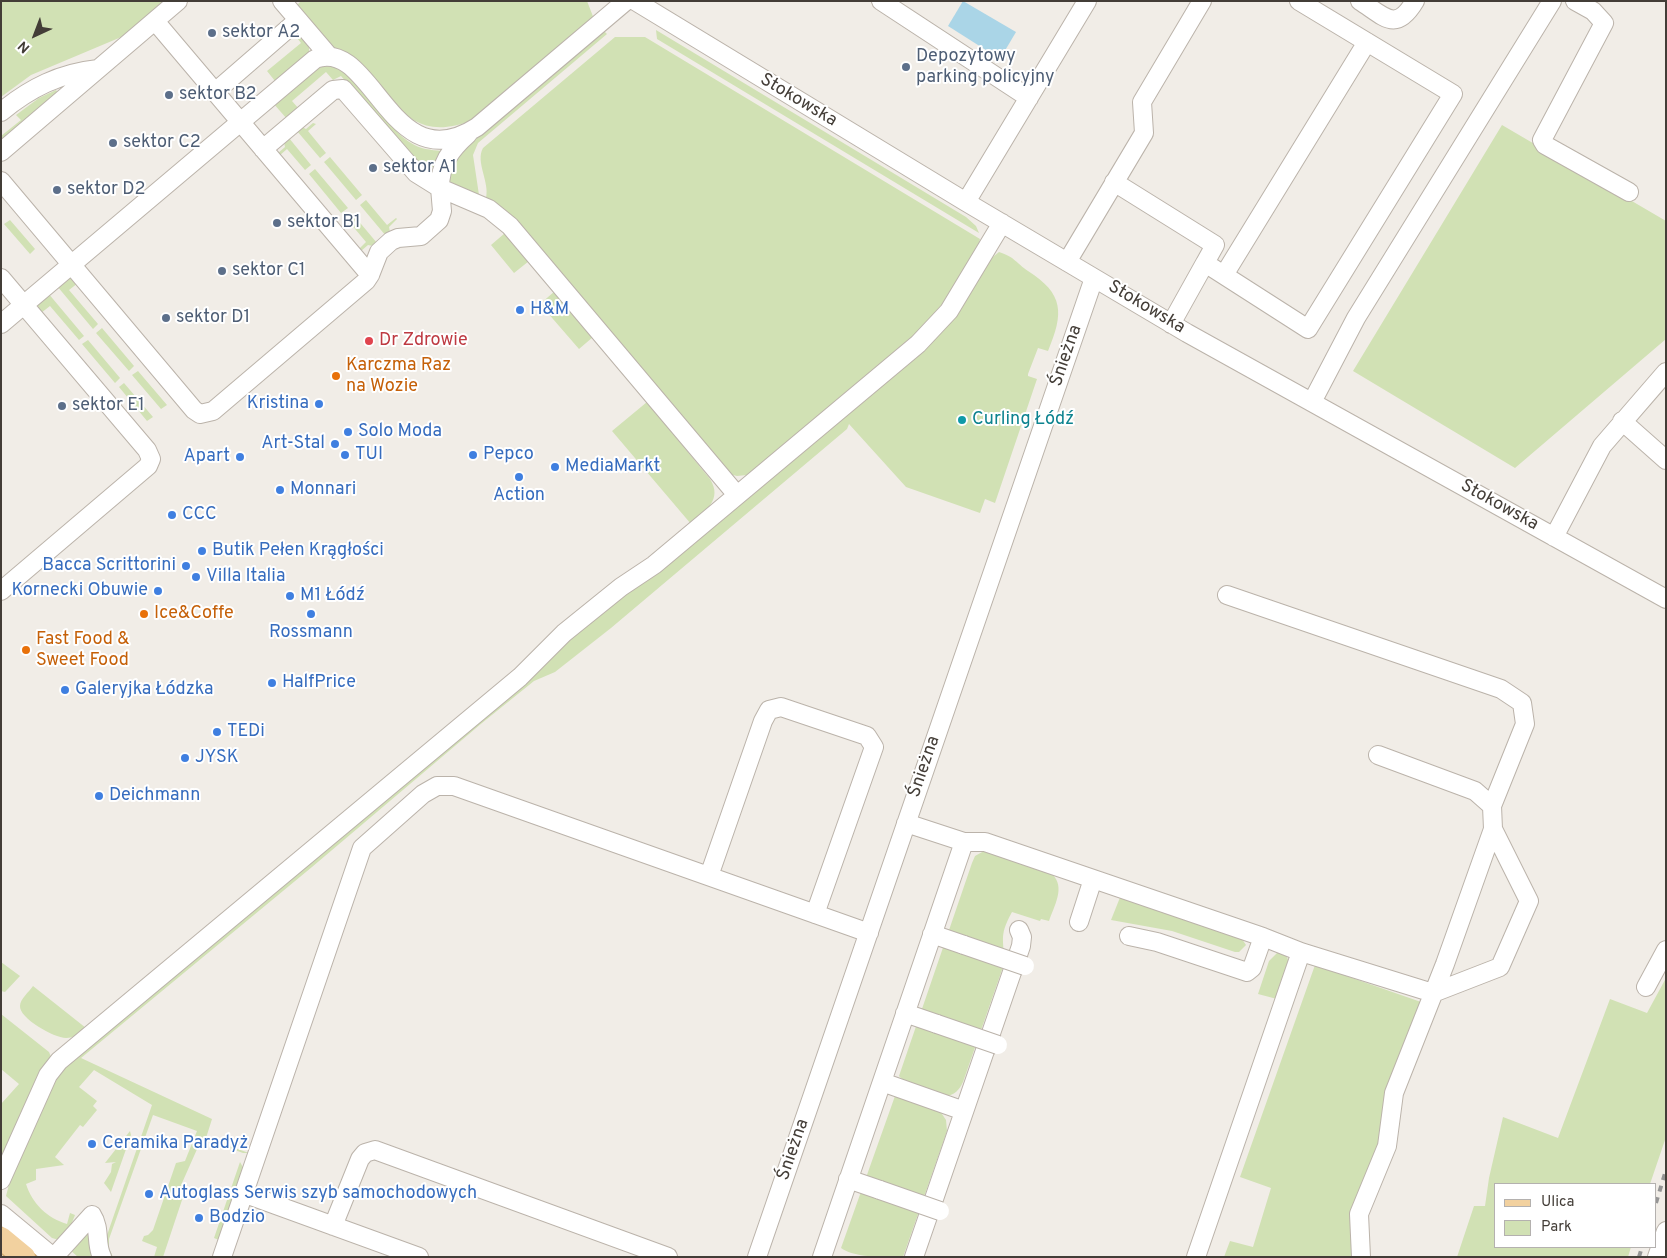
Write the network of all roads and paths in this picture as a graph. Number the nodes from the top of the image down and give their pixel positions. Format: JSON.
{"nodes":[{"id":1,"x":178,"y":1,"type":"edge"},
{"id":2,"x":282,"y":1,"type":"edge"},
{"id":3,"x":626,"y":1,"type":"edge"},
{"id":4,"x":636,"y":1,"type":"edge"},
{"id":5,"x":881,"y":1,"type":"edge"},
{"id":6,"x":1087,"y":1,"type":"edge"},
{"id":7,"x":1202,"y":1,"type":"edge"},
{"id":8,"x":1299,"y":1,"type":"edge"},
{"id":9,"x":1360,"y":1,"type":"edge"},
{"id":10,"x":1416,"y":1,"type":"edge"},
{"id":11,"x":1552,"y":1,"type":"edge"},
{"id":12,"x":1575,"y":1,"type":"edge"},
{"id":13,"x":298,"y":20,"type":"junction"},
{"id":14,"x":155,"y":21,"type":"junction"},
{"id":15,"x":1367,"y":42,"type":"junction"},
{"id":16,"x":329,"y":56,"type":"junction"},
{"id":17,"x":98,"y":69,"type":"junction"},
{"id":18,"x":214,"y":92,"type":"junction"},
{"id":19,"x":1029,"y":98,"type":"junction"},
{"id":20,"x":1,"y":112,"type":"edge"},
{"id":21,"x":240,"y":122,"type":"junction"},
{"id":22,"x":472,"y":130,"type":"junction"},
{"id":23,"x":264,"y":149,"type":"junction"},
{"id":24,"x":1,"y":152,"type":"edge"},
{"id":25,"x":1,"y":181,"type":"edge"},
{"id":26,"x":1114,"y":182,"type":"junction"},
{"id":27,"x":440,"y":188,"type":"junction"},
{"id":28,"x":1629,"y":192,"type":"dead end"},
{"id":29,"x":966,"y":202,"type":"junction"},
{"id":30,"x":1002,"y":223,"type":"junction"},
{"id":31,"x":1067,"y":262,"type":"junction"},
{"id":32,"x":1205,"y":263,"type":"junction"},
{"id":33,"x":72,"y":264,"type":"junction"},
{"id":34,"x":370,"y":275,"type":"junction"},
{"id":35,"x":1224,"y":275,"type":"junction"},
{"id":36,"x":1,"y":278,"type":"edge"},
{"id":37,"x":1094,"y":278,"type":"junction"},
{"id":38,"x":24,"y":304,"type":"junction"},
{"id":39,"x":1,"y":324,"type":"edge"},
{"id":40,"x":1171,"y":324,"type":"junction"},
{"id":41,"x":1666,"y":372,"type":"edge"},
{"id":42,"x":1312,"y":402,"type":"junction"},
{"id":43,"x":1622,"y":421,"type":"junction"},
{"id":44,"x":1666,"y":460,"type":"edge"},
{"id":45,"x":736,"y":495,"type":"junction"},
{"id":46,"x":1554,"y":537,"type":"junction"},
{"id":47,"x":1,"y":591,"type":"edge"},
{"id":48,"x":1227,"y":595,"type":"dead end"},
{"id":49,"x":1666,"y":599,"type":"edge"},
{"id":50,"x":1378,"y":755,"type":"dead end"},
{"id":51,"x":1492,"y":806,"type":"junction"},
{"id":52,"x":906,"y":823,"type":"junction"},
{"id":53,"x":1493,"y":829,"type":"junction"},
{"id":54,"x":964,"y":842,"type":"junction"},
{"id":55,"x":708,"y":876,"type":"junction"},
{"id":56,"x":1093,"y":879,"type":"junction"},
{"id":57,"x":815,"y":914,"type":"junction"},
{"id":58,"x":1079,"y":922,"type":"dead end"},
{"id":59,"x":1019,"y":930,"type":"dead end"},
{"id":60,"x":869,"y":933,"type":"junction"},
{"id":61,"x":932,"y":934,"type":"junction"},
{"id":62,"x":1128,"y":936,"type":"dead end"},
{"id":63,"x":1262,"y":937,"type":"junction"},
{"id":64,"x":1666,"y":950,"type":"edge"},
{"id":65,"x":1301,"y":952,"type":"junction"},
{"id":66,"x":1025,"y":966,"type":"dead end"},
{"id":67,"x":1646,"y":987,"type":"dead end"},
{"id":68,"x":1432,"y":993,"type":"junction"},
{"id":69,"x":906,"y":1013,"type":"junction"},
{"id":70,"x":998,"y":1045,"type":"dead end"},
{"id":71,"x":882,"y":1082,"type":"junction"},
{"id":72,"x":964,"y":1112,"type":"junction"},
{"id":73,"x":848,"y":1179,"type":"junction"},
{"id":74,"x":1,"y":1180,"type":"edge"},
{"id":75,"x":243,"y":1193,"type":"junction"},
{"id":76,"x":940,"y":1211,"type":"dead end"},
{"id":77,"x":1,"y":1214,"type":"edge"},
{"id":78,"x":333,"y":1226,"type":"junction"},
{"id":79,"x":1666,"y":1231,"type":"edge"},
{"id":80,"x":1,"y":1238,"type":"edge"},
{"id":81,"x":826,"y":1255,"type":"edge"},
{"id":82,"x":24,"y":1257,"type":"edge"},
{"id":83,"x":53,"y":1257,"type":"edge"},
{"id":84,"x":102,"y":1257,"type":"edge"},
{"id":85,"x":222,"y":1257,"type":"edge"},
{"id":86,"x":419,"y":1257,"type":"edge"},
{"id":87,"x":668,"y":1257,"type":"edge"},
{"id":88,"x":757,"y":1257,"type":"edge"},
{"id":89,"x":914,"y":1257,"type":"edge"},
{"id":90,"x":1196,"y":1257,"type":"edge"},
{"id":91,"x":1361,"y":1257,"type":"edge"},
{"id":92,"x":1657,"y":1257,"type":"edge"}],
"edges":[{"from":1,"to":14,"type":"street"},
{"from":2,"to":13,"type":"street"},
{"from":3,"to":22,"type":"street"},
{"from":4,"to":29,"type":"street","name":"Stokowska"},
{"from":5,"to":19,"type":"street"},
{"from":6,"to":19,"type":"street"},
{"from":7,"to":26,"type":"street"},
{"from":8,"to":15,"type":"street"},
{"from":9,"to":10,"type":"street"},
{"from":11,"to":42,"type":"street"},
{"from":12,"to":28,"type":"street"},
{"from":13,"to":16,"type":"street"},
{"from":13,"to":18,"type":"street"},
{"from":14,"to":17,"type":"street"},
{"from":14,"to":18,"type":"street"},
{"from":15,"to":35,"type":"street"},
{"from":15,"to":35,"type":"street"},
{"from":16,"to":21,"type":"street"},
{"from":16,"to":22,"type":"street"},
{"from":17,"to":20,"type":"street"},
{"from":17,"to":24,"type":"street"},
{"from":18,"to":21,"type":"street"},
{"from":19,"to":29,"type":"street"},
{"from":21,"to":23,"type":"street"},
{"from":21,"to":33,"type":"street"},
{"from":22,"to":27,"type":"street"},
{"from":23,"to":27,"type":"street"},
{"from":23,"to":34,"type":"street"},
{"from":25,"to":33,"type":"street"},
{"from":26,"to":31,"type":"street"},
{"from":26,"to":32,"type":"street"},
{"from":27,"to":34,"type":"street"},
{"from":27,"to":45,"type":"street"},
{"from":29,"to":30,"type":"street","name":"Stokowska"},
{"from":30,"to":31,"type":"street","name":"Stokowska"},
{"from":30,"to":45,"type":"street"},
{"from":31,"to":37,"type":"street","name":"Stokowska"},
{"from":32,"to":35,"type":"street"},
{"from":32,"to":40,"type":"street"},
{"from":33,"to":34,"type":"street"},
{"from":33,"to":38,"type":"street"},
{"from":36,"to":38,"type":"street"},
{"from":37,"to":40,"type":"street","name":"Stokowska"},
{"from":37,"to":52,"type":"street","name":"Śnieżna"},
{"from":38,"to":39,"type":"street"},
{"from":38,"to":47,"type":"street"},
{"from":40,"to":42,"type":"street","name":"Stokowska"},
{"from":41,"to":43,"type":"street"},
{"from":42,"to":46,"type":"street","name":"Stokowska"},
{"from":43,"to":44,"type":"street"},
{"from":43,"to":46,"type":"street"},
{"from":45,"to":74,"type":"street"},
{"from":46,"to":49,"type":"street","name":"Stokowska"},
{"from":48,"to":51,"type":"street"},
{"from":50,"to":51,"type":"street"},
{"from":51,"to":53,"type":"street"},
{"from":52,"to":54,"type":"street"},
{"from":52,"to":60,"type":"street","name":"Śnieżna"},
{"from":53,"to":68,"type":"street"},
{"from":53,"to":68,"type":"street"},
{"from":54,"to":56,"type":"street"},
{"from":54,"to":61,"type":"street"},
{"from":55,"to":57,"type":"street"},
{"from":55,"to":57,"type":"street"},
{"from":55,"to":75,"type":"street"},
{"from":56,"to":58,"type":"street"},
{"from":56,"to":63,"type":"street"},
{"from":57,"to":60,"type":"street"},
{"from":59,"to":72,"type":"street"},
{"from":60,"to":88,"type":"street","name":"Śnieżna"},
{"from":61,"to":66,"type":"street","bridge":true},
{"from":61,"to":69,"type":"street"},
{"from":62,"to":63,"type":"street"},
{"from":63,"to":65,"type":"street"},
{"from":64,"to":67,"type":"street"},
{"from":65,"to":68,"type":"street"},
{"from":65,"to":90,"type":"street"},
{"from":68,"to":91,"type":"street"},
{"from":69,"to":70,"type":"street","bridge":true},
{"from":69,"to":71,"type":"street"},
{"from":71,"to":72,"type":"street"},
{"from":71,"to":73,"type":"street"},
{"from":72,"to":89,"type":"street"},
{"from":73,"to":76,"type":"street","bridge":true},
{"from":73,"to":81,"type":"street"},
{"from":75,"to":78,"type":"street"},
{"from":75,"to":85,"type":"street"},
{"from":77,"to":83,"type":"street"},
{"from":78,"to":86,"type":"street"},
{"from":78,"to":87,"type":"street"},
{"from":79,"to":92,"type":"street"},
{"from":80,"to":82,"type":"main road"},
{"from":83,"to":84,"type":"street"}]}
